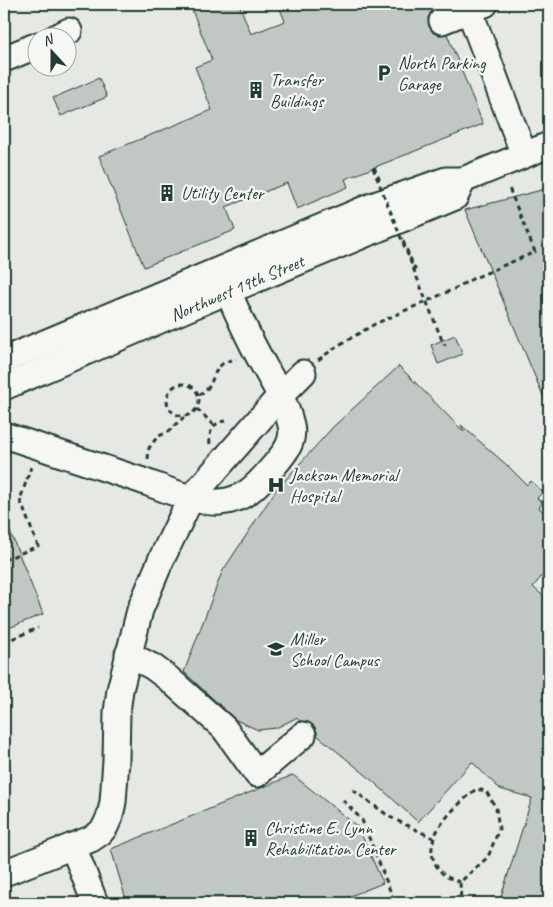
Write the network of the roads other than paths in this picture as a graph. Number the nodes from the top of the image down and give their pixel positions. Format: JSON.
{"nodes":[{"id":1,"x":474,"y":6,"type":"edge"},
{"id":2,"x":442,"y":21,"type":"dead end"},
{"id":3,"x":28,"y":49,"type":"edge"},
{"id":4,"x":4,"y":59,"type":"edge"},
{"id":5,"x":549,"y":144,"type":"edge"},
{"id":6,"x":524,"y":155,"type":"junction"},
{"id":7,"x":224,"y":281,"type":"junction"},
{"id":8,"x":4,"y":360,"type":"edge"},
{"id":9,"x":303,"y":373,"type":"road end"},
{"id":10,"x":4,"y":388,"type":"edge"},
{"id":11,"x":280,"y":396,"type":"junction"},
{"id":12,"x":4,"y":435,"type":"edge"},
{"id":13,"x":191,"y":498,"type":"junction"},
{"id":14,"x":128,"y":654,"type":"junction"},
{"id":15,"x":303,"y":735,"type":"dead end"},
{"id":16,"x":73,"y":846,"type":"junction"},
{"id":17,"x":4,"y":873,"type":"edge"},
{"id":18,"x":95,"y":903,"type":"edge"}],
"edges":[{"from":1,"to":2,"type":"street"},
{"from":1,"to":6,"type":"street"},
{"from":3,"to":4,"type":"street"},
{"from":5,"to":6,"type":"street","name":"Northwest 19th Street"},
{"from":6,"to":7,"type":"street","name":"Northwest 19th Street"},
{"from":7,"to":8,"type":"street","name":"Northwest 19th Street"},
{"from":7,"to":10,"type":"street","name":"Northwest 19th Street"},
{"from":7,"to":11,"type":"street"},
{"from":9,"to":11,"type":"street"},
{"from":11,"to":13,"type":"street"},
{"from":11,"to":13,"type":"street"},
{"from":12,"to":13,"type":"street"},
{"from":13,"to":14,"type":"street"},
{"from":14,"to":15,"type":"street"},
{"from":14,"to":16,"type":"street"},
{"from":16,"to":17,"type":"street"},
{"from":16,"to":18,"type":"street"}]}
